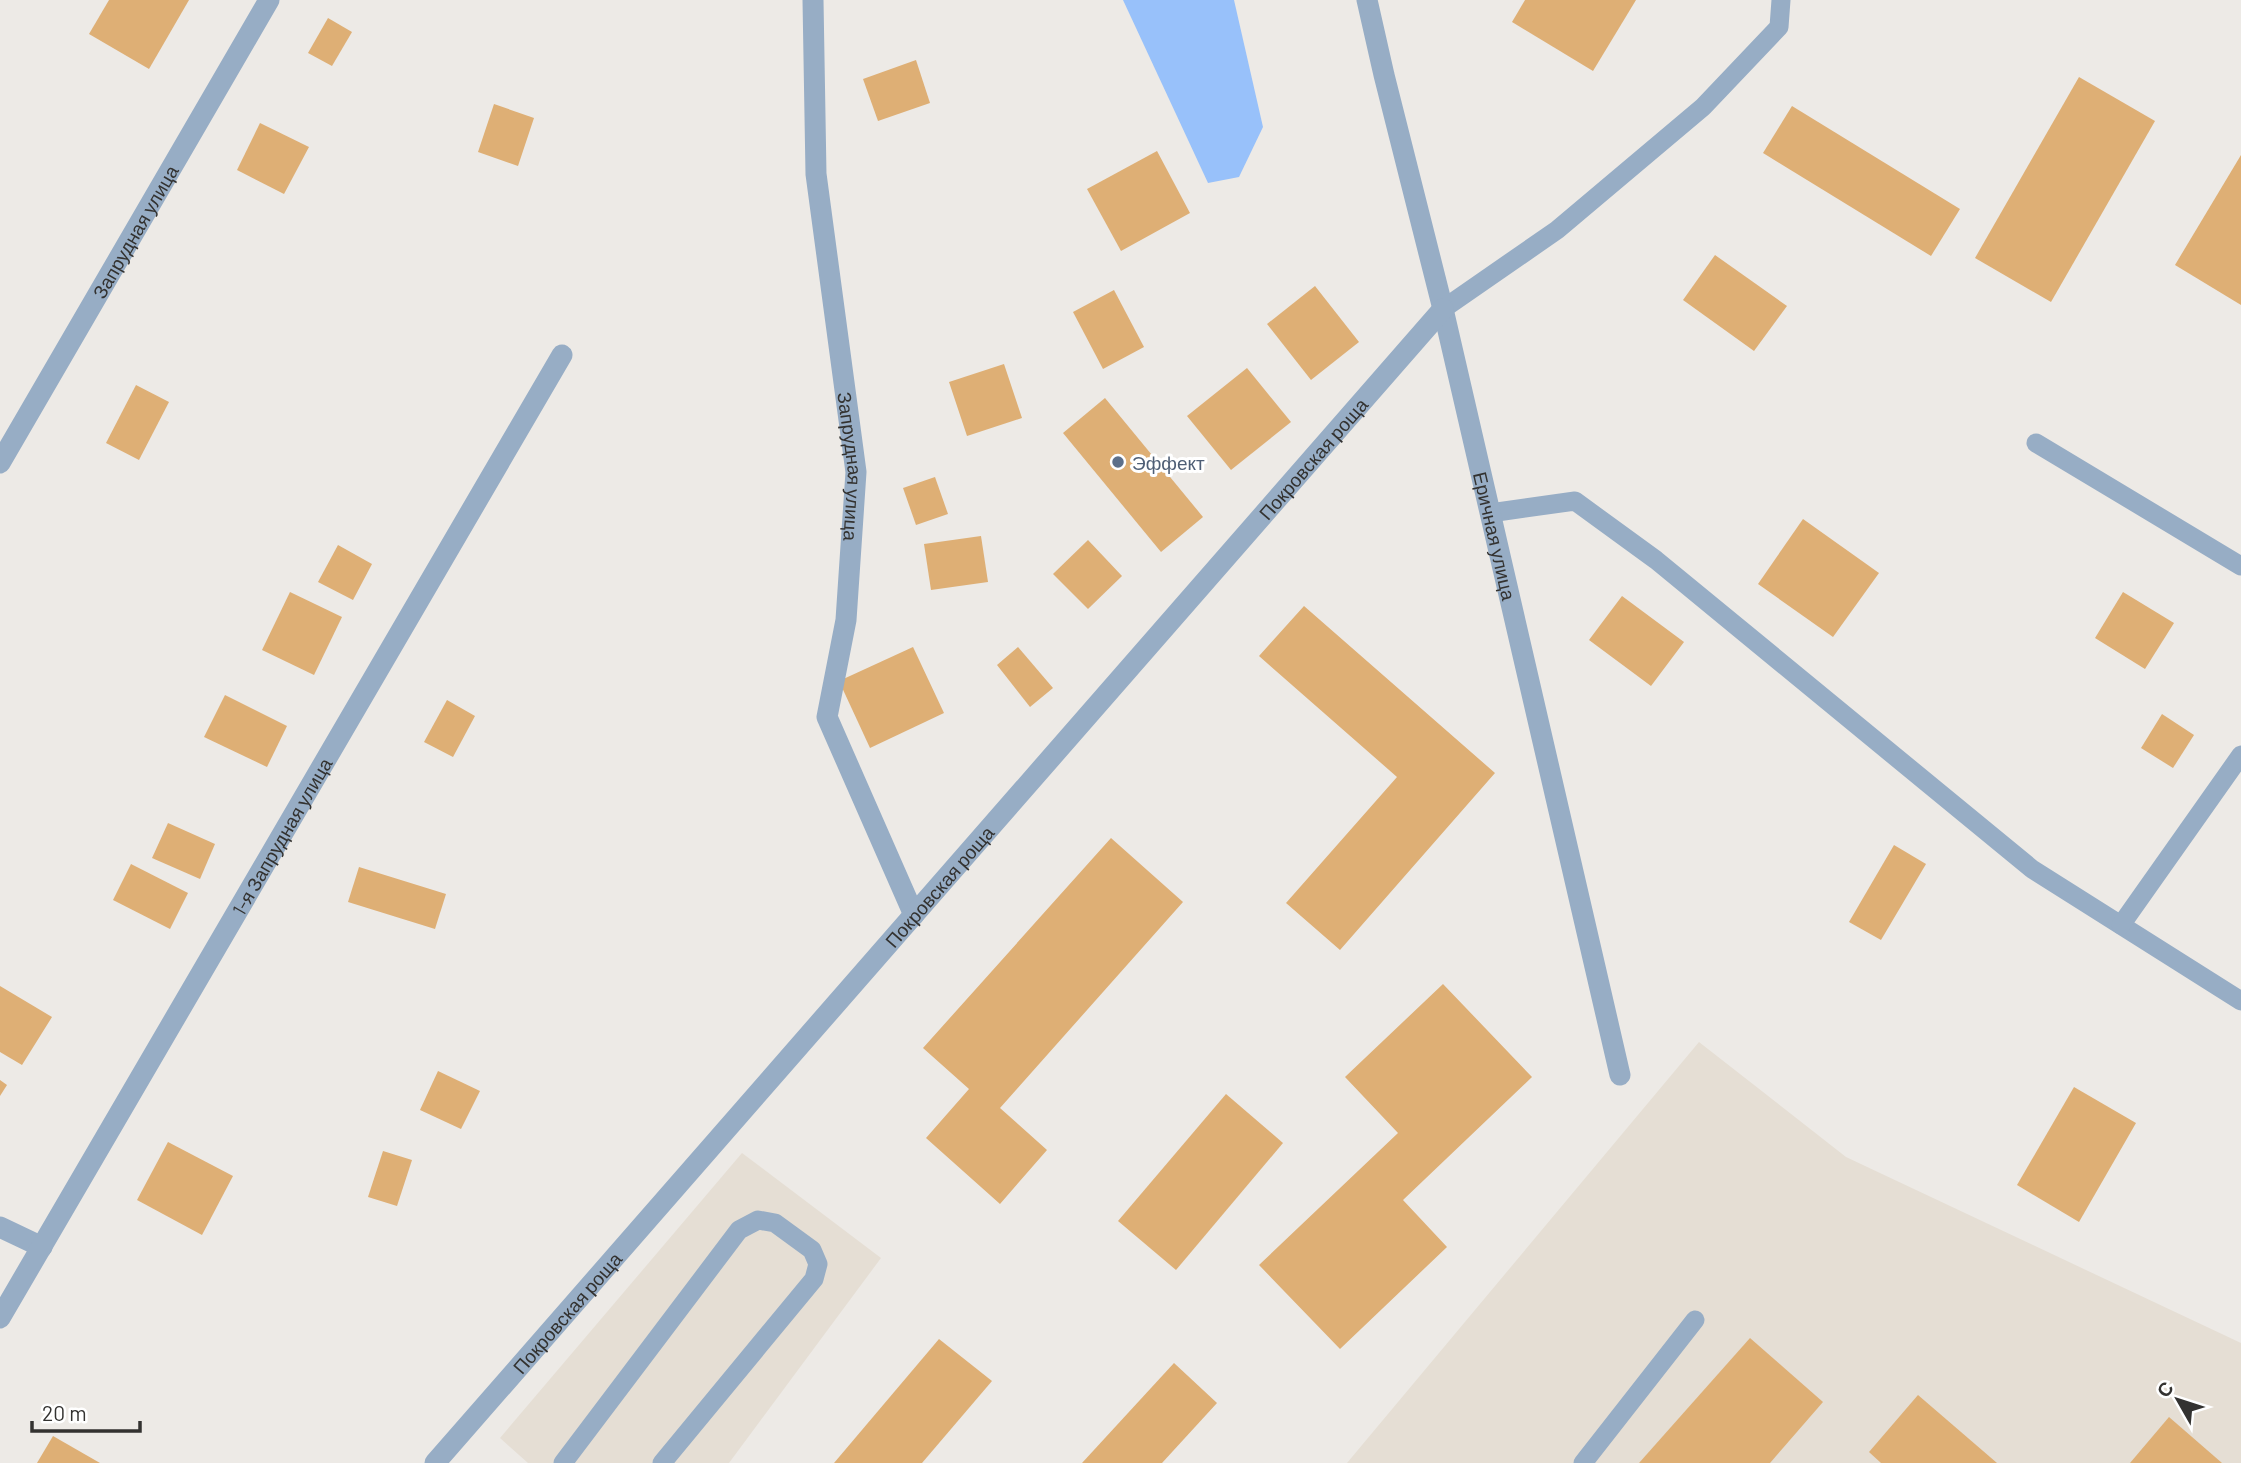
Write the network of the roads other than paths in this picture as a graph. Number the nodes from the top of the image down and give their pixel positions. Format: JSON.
{"nodes":[{"id":1,"x":269,"y":0,"type":"edge"},
{"id":2,"x":813,"y":0,"type":"edge"},
{"id":3,"x":1367,"y":0,"type":"edge"},
{"id":4,"x":1781,"y":0,"type":"edge"},
{"id":5,"x":1443,"y":309,"type":"junction"},
{"id":6,"x":562,"y":355,"type":"dead end"},
{"id":7,"x":2036,"y":443,"type":"dead end"},
{"id":8,"x":0,"y":463,"type":"edge"},
{"id":9,"x":1490,"y":513,"type":"junction"},
{"id":10,"x":2241,"y":566,"type":"edge"},
{"id":11,"x":2241,"y":755,"type":"edge"},
{"id":12,"x":914,"y":915,"type":"junction"},
{"id":13,"x":2121,"y":925,"type":"junction"},
{"id":14,"x":2241,"y":1001,"type":"edge"},
{"id":15,"x":1620,"y":1075,"type":"dead end"},
{"id":16,"x":0,"y":1227,"type":"edge"},
{"id":17,"x":42,"y":1247,"type":"junction"},
{"id":18,"x":0,"y":1318,"type":"edge"},
{"id":19,"x":1695,"y":1320,"type":"dead end"},
{"id":20,"x":435,"y":1463,"type":"edge"},
{"id":21,"x":563,"y":1463,"type":"edge"},
{"id":22,"x":662,"y":1463,"type":"edge"},
{"id":23,"x":1583,"y":1463,"type":"edge"}],
"edges":[{"from":1,"to":8,"type":"street","name":"Запрудная улица"},
{"from":2,"to":12,"type":"street","name":"Запрудная улица"},
{"from":3,"to":5,"type":"street","name":"Еричная улица"},
{"from":4,"to":5,"type":"lane"},
{"from":5,"to":9,"type":"street","name":"Еричная улица"},
{"from":5,"to":12,"type":"street","name":"Покровская роща"},
{"from":6,"to":17,"type":"street","name":"1-я Запрудная улица"},
{"from":7,"to":10,"type":"lane"},
{"from":9,"to":13,"type":"lane"},
{"from":9,"to":15,"type":"street","name":"Еричная улица"},
{"from":11,"to":13,"type":"lane"},
{"from":12,"to":20,"type":"street","name":"Покровская роща"},
{"from":13,"to":14,"type":"lane"},
{"from":16,"to":17,"type":"street"},
{"from":17,"to":18,"type":"street","name":"1-я Запрудная улица"},
{"from":19,"to":23,"type":"lane"},
{"from":21,"to":22,"type":"lane"}]}
